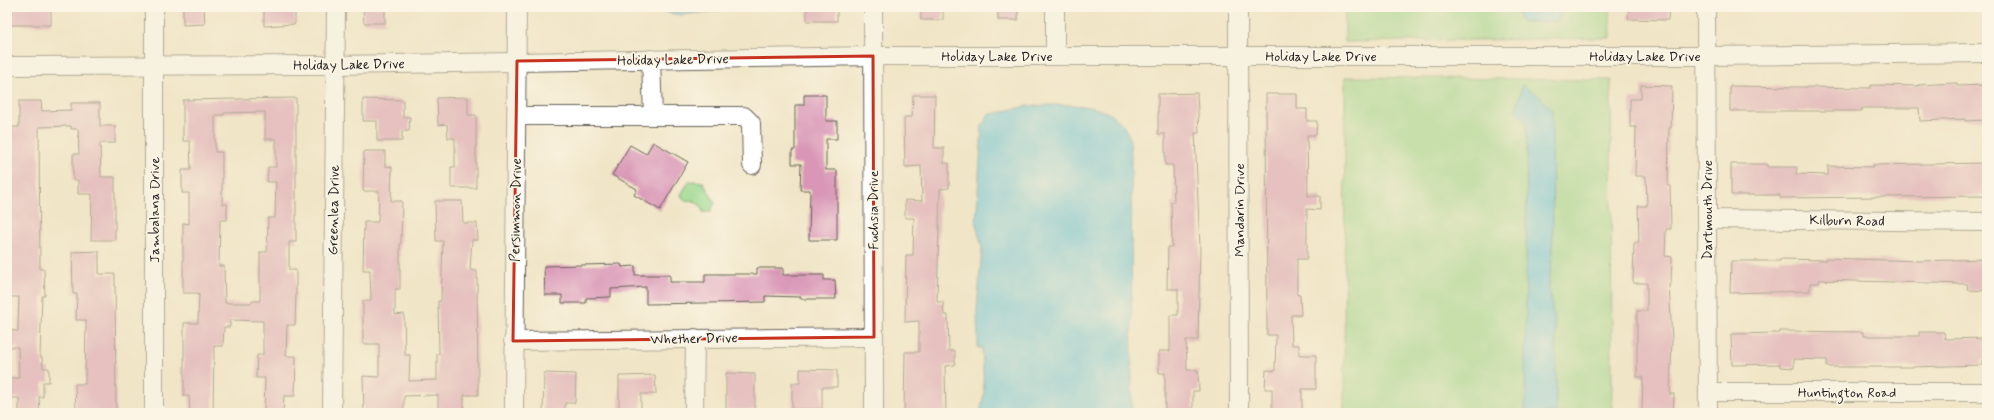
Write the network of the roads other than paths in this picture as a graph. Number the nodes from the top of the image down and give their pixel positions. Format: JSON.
{"nodes":[{"id":1,"x":154,"y":7,"type":"edge"},
{"id":2,"x":336,"y":7,"type":"edge"},
{"id":3,"x":517,"y":7,"type":"edge"},
{"id":4,"x":873,"y":7,"type":"edge"},
{"id":5,"x":1054,"y":7,"type":"edge"},
{"id":6,"x":1238,"y":7,"type":"edge"},
{"id":7,"x":1706,"y":7,"type":"edge"},
{"id":8,"x":1987,"y":53,"type":"edge"},
{"id":9,"x":873,"y":56,"type":"junction"},
{"id":10,"x":1055,"y":56,"type":"junction"},
{"id":11,"x":1238,"y":56,"type":"junction"},
{"id":12,"x":1706,"y":56,"type":"junction"},
{"id":13,"x":651,"y":59,"type":"junction"},
{"id":14,"x":518,"y":61,"type":"junction"},
{"id":15,"x":154,"y":65,"type":"junction"},
{"id":16,"x":336,"y":65,"type":"junction"},
{"id":17,"x":7,"y":66,"type":"edge"},
{"id":18,"x":517,"y":116,"type":"junction"},
{"id":19,"x":653,"y":116,"type":"junction"},
{"id":20,"x":752,"y":165,"type":"dead end"},
{"id":21,"x":1707,"y":219,"type":"junction"},
{"id":22,"x":1987,"y":222,"type":"edge"},
{"id":23,"x":874,"y":337,"type":"junction"},
{"id":24,"x":695,"y":338,"type":"junction"},
{"id":25,"x":513,"y":341,"type":"junction"},
{"id":26,"x":1708,"y":392,"type":"junction"},
{"id":27,"x":1987,"y":392,"type":"edge"},
{"id":28,"x":154,"y":413,"type":"edge"},
{"id":29,"x":332,"y":413,"type":"edge"},
{"id":30,"x":514,"y":413,"type":"edge"},
{"id":31,"x":694,"y":413,"type":"edge"},
{"id":32,"x":874,"y":413,"type":"edge"},
{"id":33,"x":1239,"y":413,"type":"edge"},
{"id":34,"x":1708,"y":413,"type":"edge"}],
"edges":[{"from":1,"to":15,"type":"street","name":"Jambalana Drive"},
{"from":2,"to":16,"type":"street","name":"Greenlea Drive"},
{"from":3,"to":14,"type":"street","name":"Persimmon Drive"},
{"from":4,"to":9,"type":"street","name":"Fuchsia Drive"},
{"from":5,"to":10,"type":"street"},
{"from":6,"to":11,"type":"street","name":"Mandarin Drive"},
{"from":7,"to":12,"type":"street","name":"Dartmouth Drive"},
{"from":8,"to":12,"type":"street","name":"Holiday Lake Drive"},
{"from":9,"to":10,"type":"street","name":"Holiday Lake Drive"},
{"from":9,"to":13,"type":"street","name":"Holiday Lake Drive"},
{"from":9,"to":23,"type":"street","name":"Fuchsia Drive"},
{"from":10,"to":11,"type":"street","name":"Holiday Lake Drive"},
{"from":11,"to":12,"type":"street","name":"Holiday Lake Drive"},
{"from":11,"to":33,"type":"street","name":"Mandarin Drive"},
{"from":12,"to":21,"type":"street","name":"Dartmouth Drive"},
{"from":13,"to":14,"type":"street","name":"Holiday Lake Drive"},
{"from":13,"to":19,"type":"street"},
{"from":14,"to":16,"type":"street","name":"Holiday Lake Drive"},
{"from":14,"to":18,"type":"street","name":"Persimmon Drive"},
{"from":15,"to":16,"type":"street","name":"Holiday Lake Drive"},
{"from":15,"to":17,"type":"street","name":"Holiday Lake Drive"},
{"from":15,"to":28,"type":"street","name":"Jambalana Drive"},
{"from":16,"to":29,"type":"street","name":"Greenlea Drive"},
{"from":18,"to":19,"type":"street"},
{"from":18,"to":25,"type":"street","name":"Persimmon Drive"},
{"from":19,"to":20,"type":"street"},
{"from":21,"to":22,"type":"street","name":"Kilburn Road"},
{"from":21,"to":26,"type":"street","name":"Dartmouth Drive"},
{"from":23,"to":24,"type":"street","name":"Whether Drive"},
{"from":23,"to":32,"type":"street","name":"Fuchsia Drive"},
{"from":24,"to":25,"type":"street","name":"Whether Drive"},
{"from":24,"to":31,"type":"street"},
{"from":25,"to":30,"type":"street","name":"Persimmon Drive"},
{"from":26,"to":27,"type":"street","name":"Huntington Road"},
{"from":26,"to":34,"type":"street","name":"Dartmouth Drive"}]}
